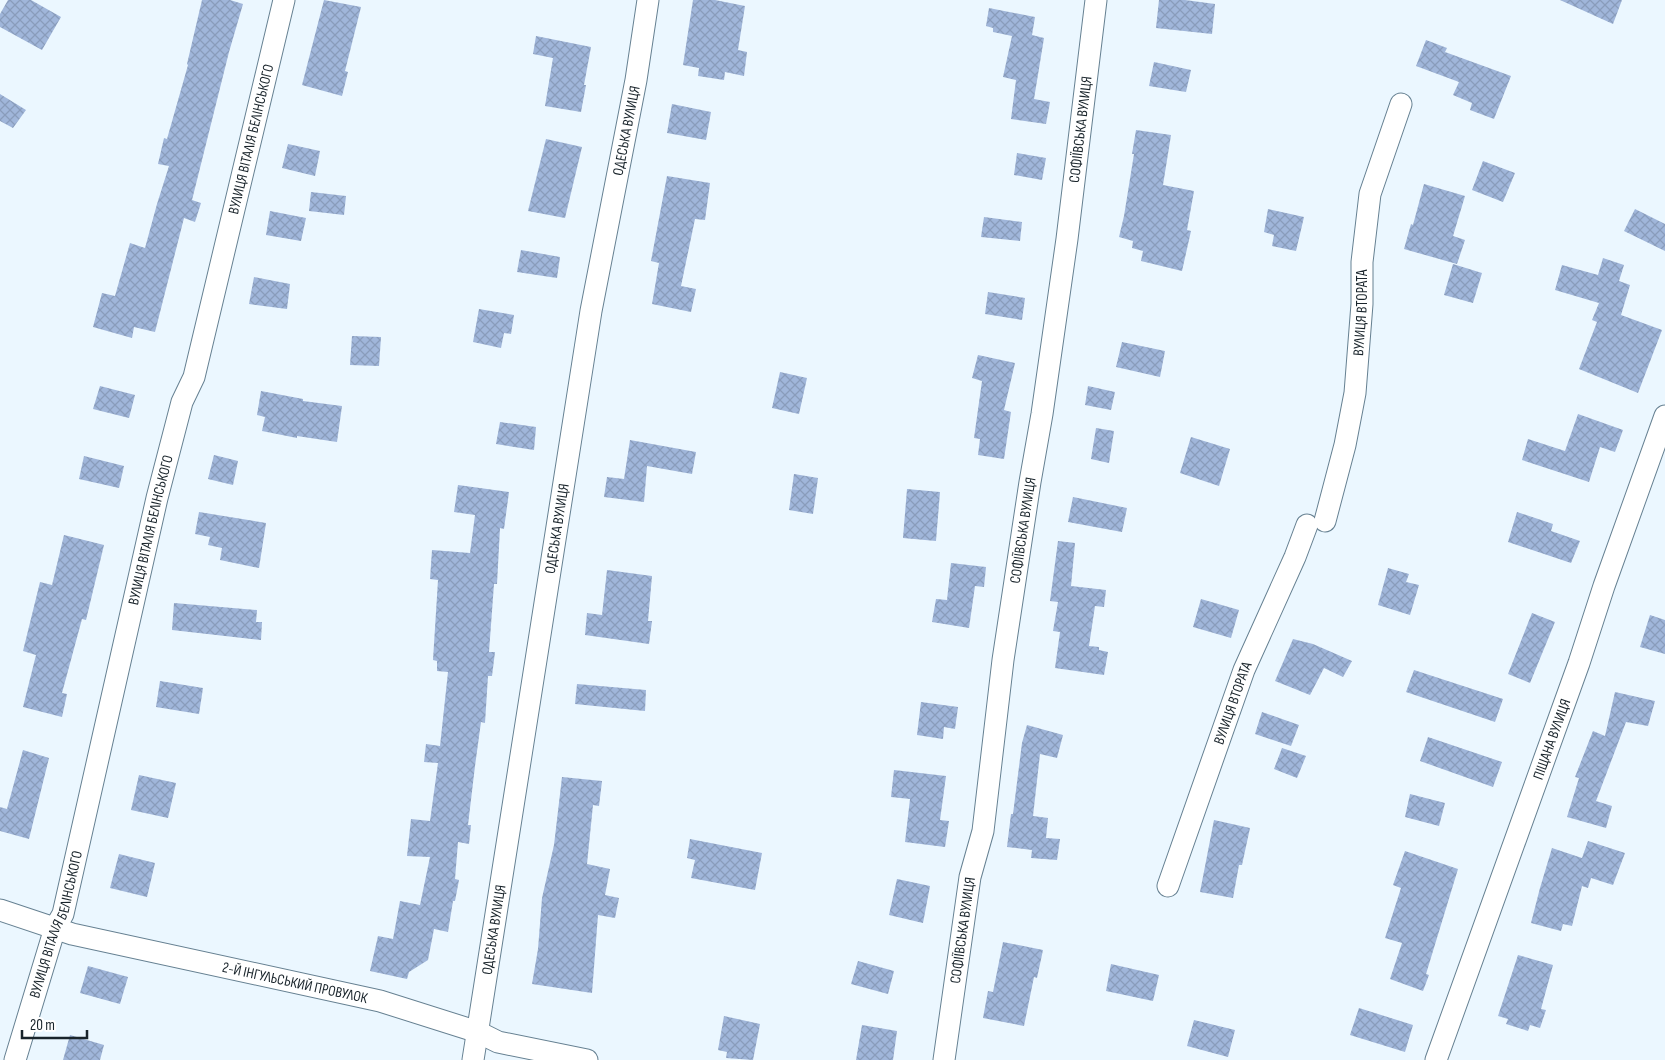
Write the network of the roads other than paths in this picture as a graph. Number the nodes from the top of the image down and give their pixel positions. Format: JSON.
{"nodes":[{"id":1,"x":284,"y":0,"type":"edge"},
{"id":2,"x":648,"y":0,"type":"edge"},
{"id":3,"x":1096,"y":0,"type":"edge"},
{"id":4,"x":1400,"y":104,"type":"dead end"},
{"id":5,"x":1665,"y":416,"type":"edge"},
{"id":6,"x":1168,"y":886,"type":"dead end"},
{"id":7,"x":0,"y":910,"type":"edge"},
{"id":8,"x":55,"y":928,"type":"junction"},
{"id":9,"x":478,"y":1032,"type":"junction"},
{"id":10,"x":15,"y":1060,"type":"edge"},
{"id":11,"x":474,"y":1060,"type":"edge"},
{"id":12,"x":587,"y":1060,"type":"edge"},
{"id":13,"x":944,"y":1060,"type":"edge"},
{"id":14,"x":1436,"y":1060,"type":"edge"}],
"edges":[{"from":1,"to":8,"type":"street","name":"ВУЛИЦЯ ВІТАЛІЯ БЕЛІНСЬКОГО"},
{"from":2,"to":9,"type":"street","name":"ОДЕСЬКА ВУЛИЦЯ"},
{"from":3,"to":13,"type":"street","name":"СОФІЇВСЬКА ВУЛИЦЯ"},
{"from":4,"to":6,"type":"street","name":"ВУЛИЦЯ ВТОРАТА"},
{"from":5,"to":14,"type":"street","name":"ПІЩАНА ВУЛИЦЯ"},
{"from":7,"to":8,"type":"street","name":"2-Й ІНГУЛЬСЬКИЙ ПРОВУЛОК"},
{"from":8,"to":9,"type":"street","name":"2-Й ІНГУЛЬСЬКИЙ ПРОВУЛОК"},
{"from":8,"to":10,"type":"street","name":"ВУЛИЦЯ ВІТАЛІЯ БЕЛІНСЬКОГО"},
{"from":9,"to":11,"type":"street","name":"ОДЕСЬКА ВУЛИЦЯ"},
{"from":9,"to":12,"type":"street","name":"2-Й ІНГУЛЬСЬКИЙ ПРОВУЛОК"}]}
